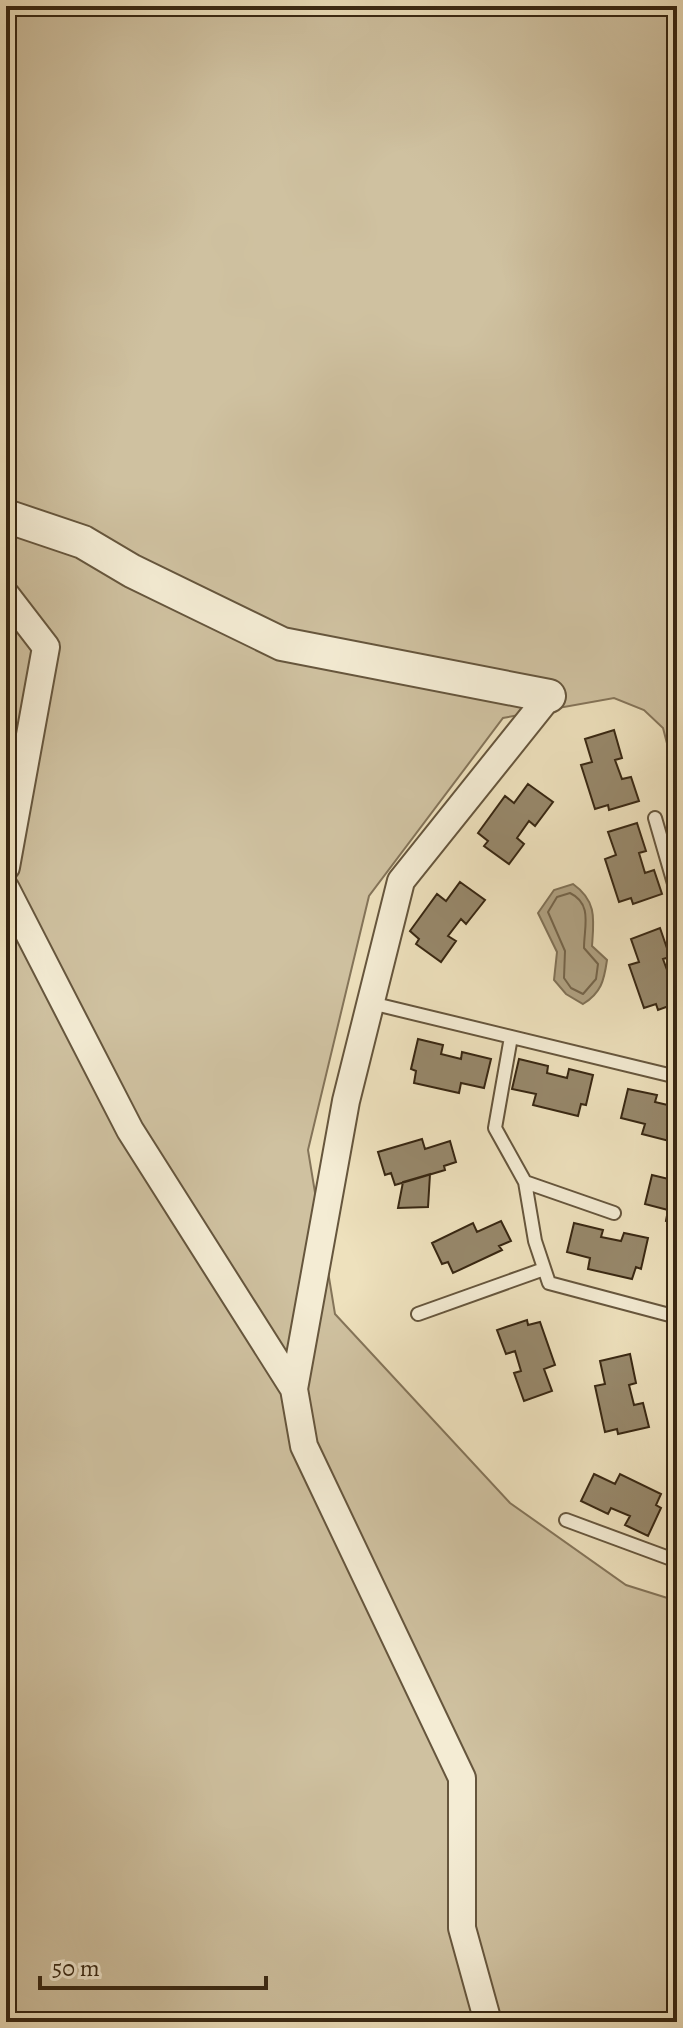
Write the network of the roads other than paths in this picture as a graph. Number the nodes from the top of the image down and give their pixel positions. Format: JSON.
{"nodes":[{"id":1,"x":6,"y":516,"type":"edge"},
{"id":2,"x":6,"y":595,"type":"edge"},
{"id":3,"x":549,"y":696,"type":"joint"},
{"id":4,"x":655,"y":818,"type":"dead end"},
{"id":5,"x":6,"y":867,"type":"edge"},
{"id":6,"x":6,"y":889,"type":"edge"},
{"id":7,"x":677,"y":894,"type":"edge"},
{"id":8,"x":371,"y":1003,"type":"junction"},
{"id":9,"x":511,"y":1037,"type":"junction"},
{"id":10,"x":677,"y":1077,"type":"edge"},
{"id":11,"x":525,"y":1182,"type":"junction"},
{"id":12,"x":614,"y":1213,"type":"dead end"},
{"id":13,"x":544,"y":1269,"type":"junction"},
{"id":14,"x":418,"y":1314,"type":"dead end"},
{"id":15,"x":677,"y":1317,"type":"edge"},
{"id":16,"x":294,"y":1389,"type":"junction"},
{"id":17,"x":566,"y":1520,"type":"dead end"},
{"id":18,"x":677,"y":1561,"type":"edge"},
{"id":19,"x":488,"y":2022,"type":"edge"}],
"edges":[{"from":1,"to":3,"type":"street"},
{"from":2,"to":5,"type":"street"},
{"from":3,"to":8,"type":"street"},
{"from":4,"to":7,"type":"lane"},
{"from":6,"to":16,"type":"street"},
{"from":8,"to":9,"type":"lane"},
{"from":8,"to":16,"type":"street"},
{"from":9,"to":10,"type":"lane"},
{"from":9,"to":11,"type":"lane"},
{"from":11,"to":12,"type":"lane"},
{"from":11,"to":13,"type":"lane"},
{"from":13,"to":14,"type":"lane"},
{"from":13,"to":15,"type":"lane"},
{"from":16,"to":19,"type":"street"},
{"from":17,"to":18,"type":"lane"}]}
